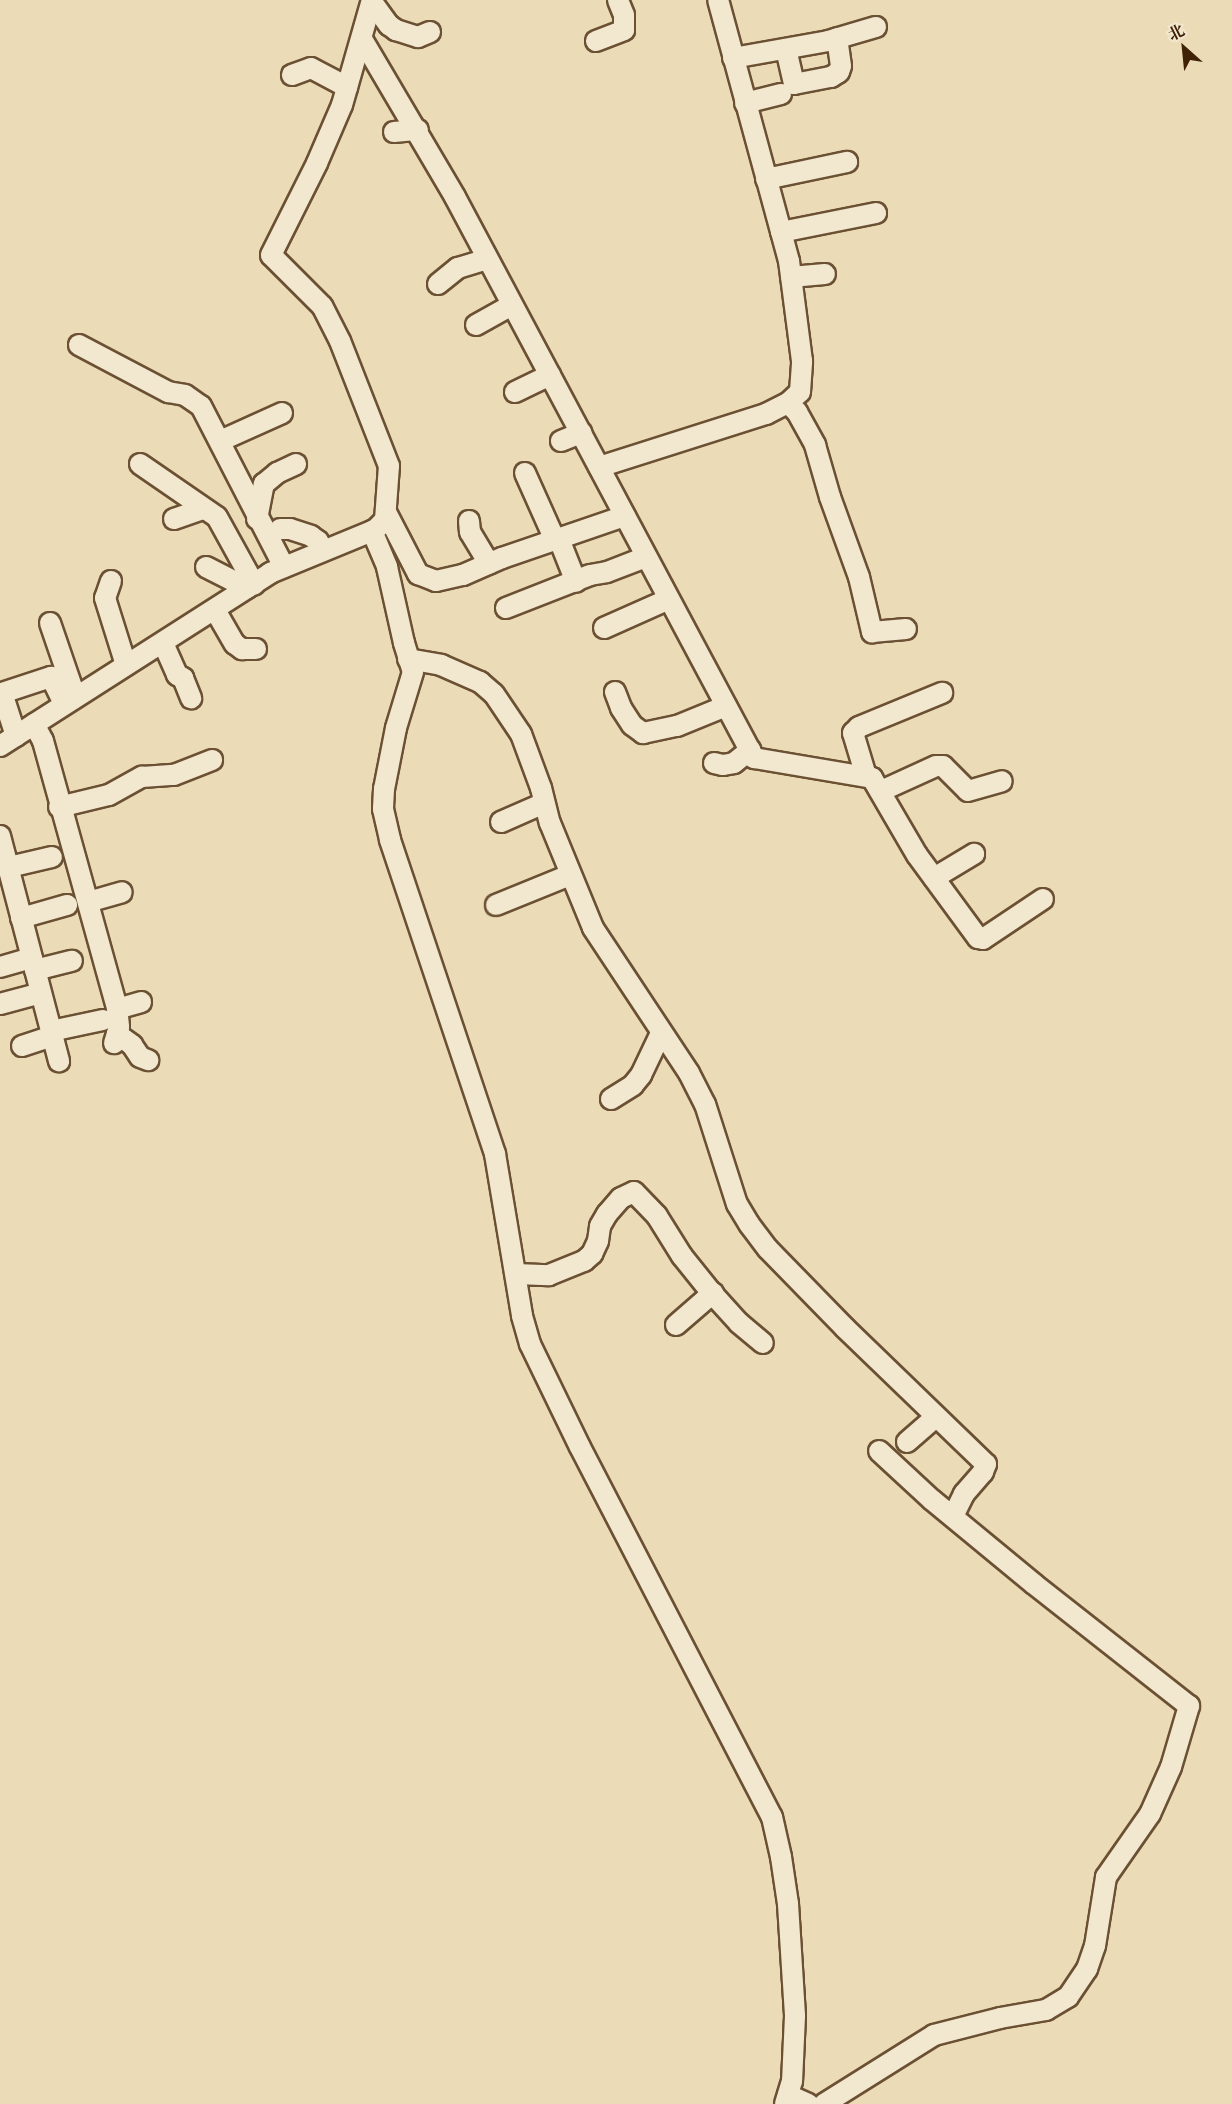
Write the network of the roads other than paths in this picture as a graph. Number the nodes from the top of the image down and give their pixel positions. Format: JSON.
{"nodes":[{"id":1,"x":618,"y":0,"type":"edge"},
{"id":2,"x":718,"y":0,"type":"edge"},
{"id":3,"x":372,"y":1,"type":"edge"},
{"id":4,"x":876,"y":27,"type":"dead end"},
{"id":5,"x":430,"y":32,"type":"dead end"},
{"id":6,"x":837,"y":38,"type":"junction"},
{"id":7,"x":362,"y":39,"type":"junction"},
{"id":8,"x":596,"y":41,"type":"dead end"},
{"id":9,"x":786,"y":48,"type":"junction"},
{"id":10,"x":733,"y":58,"type":"junction"},
{"id":11,"x":292,"y":75,"type":"dead end"},
{"id":12,"x":347,"y":87,"type":"junction"},
{"id":13,"x":781,"y":94,"type":"dead end"},
{"id":14,"x":745,"y":103,"type":"junction"},
{"id":15,"x":418,"y":130,"type":"junction"},
{"id":16,"x":394,"y":132,"type":"dead end"},
{"id":17,"x":847,"y":162,"type":"dead end"},
{"id":18,"x":766,"y":179,"type":"junction"},
{"id":19,"x":876,"y":213,"type":"dead end"},
{"id":20,"x":781,"y":232,"type":"junction"},
{"id":21,"x":487,"y":259,"type":"junction"},
{"id":22,"x":825,"y":274,"type":"dead end"},
{"id":23,"x":791,"y":277,"type":"junction"},
{"id":24,"x":438,"y":284,"type":"dead end"},
{"id":25,"x":512,"y":305,"type":"junction"},
{"id":26,"x":476,"y":325,"type":"dead end"},
{"id":27,"x":79,"y":345,"type":"dead end"},
{"id":28,"x":550,"y":375,"type":"junction"},
{"id":29,"x":515,"y":392,"type":"dead end"},
{"id":30,"x":788,"y":404,"type":"junction"},
{"id":31,"x":282,"y":413,"type":"dead end"},
{"id":32,"x":581,"y":433,"type":"junction"},
{"id":33,"x":220,"y":441,"type":"junction"},
{"id":34,"x":561,"y":441,"type":"dead end"},
{"id":35,"x":140,"y":464,"type":"dead end"},
{"id":36,"x":296,"y":464,"type":"dead end"},
{"id":37,"x":599,"y":467,"type":"junction"},
{"id":38,"x":525,"y":473,"type":"dead end"},
{"id":39,"x":203,"y":509,"type":"junction"},
{"id":40,"x":386,"y":512,"type":"junction"},
{"id":41,"x":625,"y":516,"type":"junction"},
{"id":42,"x":174,"y":519,"type":"dead end"},
{"id":43,"x":257,"y":519,"type":"junction"},
{"id":44,"x":469,"y":521,"type":"dead end"},
{"id":45,"x":280,"y":529,"type":"dead end"},
{"id":46,"x":372,"y":531,"type":"junction"},
{"id":47,"x":557,"y":539,"type":"junction"},
{"id":48,"x":322,"y":551,"type":"junction"},
{"id":49,"x":646,"y":557,"type":"junction"},
{"id":50,"x":489,"y":564,"type":"junction"},
{"id":51,"x":206,"y":567,"type":"dead end"},
{"id":52,"x":284,"y":567,"type":"junction"},
{"id":53,"x":111,"y":581,"type":"dead end"},
{"id":54,"x":576,"y":582,"type":"junction"},
{"id":55,"x":251,"y":586,"type":"junction"},
{"id":56,"x":669,"y":599,"type":"junction"},
{"id":57,"x":506,"y":608,"type":"dead end"},
{"id":58,"x":215,"y":609,"type":"junction"},
{"id":59,"x":50,"y":623,"type":"dead end"},
{"id":60,"x":604,"y":628,"type":"dead end"},
{"id":61,"x":906,"y":629,"type":"dead end"},
{"id":62,"x":163,"y":643,"type":"junction"},
{"id":63,"x":256,"y":649,"type":"dead end"},
{"id":64,"x":408,"y":658,"type":"junction"},
{"id":65,"x":126,"y":665,"type":"junction"},
{"id":66,"x":615,"y":692,"type":"dead end"},
{"id":67,"x":942,"y":693,"type":"dead end"},
{"id":68,"x":191,"y":698,"type":"dead end"},
{"id":69,"x":69,"y":700,"type":"junction"},
{"id":70,"x":726,"y":706,"type":"junction"},
{"id":71,"x":34,"y":724,"type":"junction"},
{"id":72,"x":8,"y":741,"type":"edge"},
{"id":73,"x":750,"y":750,"type":"junction"},
{"id":74,"x":212,"y":760,"type":"dead end"},
{"id":75,"x":714,"y":763,"type":"dead end"},
{"id":76,"x":866,"y":776,"type":"junction"},
{"id":77,"x":1002,"y":781,"type":"dead end"},
{"id":78,"x":881,"y":792,"type":"junction"},
{"id":79,"x":544,"y":803,"type":"junction"},
{"id":80,"x":59,"y":807,"type":"junction"},
{"id":81,"x":501,"y":822,"type":"dead end"},
{"id":82,"x":0,"y":836,"type":"edge"},
{"id":83,"x":974,"y":854,"type":"dead end"},
{"id":84,"x":52,"y":857,"type":"dead end"},
{"id":85,"x":9,"y":867,"type":"junction"},
{"id":86,"x":570,"y":874,"type":"junction"},
{"id":87,"x":934,"y":878,"type":"junction"},
{"id":88,"x":122,"y":892,"type":"dead end"},
{"id":89,"x":1043,"y":899,"type":"dead end"},
{"id":90,"x":88,"y":902,"type":"junction"},
{"id":91,"x":496,"y":904,"type":"dead end"},
{"id":92,"x":67,"y":905,"type":"dead end"},
{"id":93,"x":21,"y":918,"type":"junction"},
{"id":94,"x":72,"y":961,"type":"dead end"},
{"id":95,"x":33,"y":964,"type":"junction"},
{"id":96,"x":0,"y":967,"type":"edge"},
{"id":97,"x":40,"y":993,"type":"junction"},
{"id":98,"x":141,"y":1002,"type":"dead end"},
{"id":99,"x":0,"y":1004,"type":"edge"},
{"id":100,"x":113,"y":1027,"type":"junction"},
{"id":101,"x":662,"y":1033,"type":"junction"},
{"id":102,"x":52,"y":1034,"type":"junction"},
{"id":103,"x":22,"y":1046,"type":"dead end"},
{"id":104,"x":148,"y":1060,"type":"dead end"},
{"id":105,"x":59,"y":1061,"type":"dead end"},
{"id":106,"x":611,"y":1099,"type":"dead end"},
{"id":107,"x":516,"y":1274,"type":"junction"},
{"id":108,"x":713,"y":1293,"type":"junction"},
{"id":109,"x":676,"y":1326,"type":"dead end"},
{"id":110,"x":763,"y":1343,"type":"dead end"},
{"id":111,"x":936,"y":1417,"type":"junction"},
{"id":112,"x":907,"y":1442,"type":"dead end"},
{"id":113,"x":879,"y":1450,"type":"dead end"},
{"id":114,"x":953,"y":1516,"type":"junction"},
{"id":115,"x":786,"y":2100,"type":"edge"},
{"id":116,"x":808,"y":2104,"type":"edge"},
{"id":117,"x":824,"y":2104,"type":"edge"}],
"edges":[{"from":1,"to":8,"type":"street"},
{"from":2,"to":10,"type":"street"},
{"from":3,"to":5,"type":"street"},
{"from":3,"to":7,"type":"street"},
{"from":4,"to":6,"type":"street"},
{"from":6,"to":9,"type":"street"},
{"from":6,"to":9,"type":"street"},
{"from":7,"to":12,"type":"street"},
{"from":7,"to":15,"type":"street"},
{"from":9,"to":10,"type":"street"},
{"from":10,"to":14,"type":"street"},
{"from":11,"to":12,"type":"street"},
{"from":12,"to":40,"type":"street"},
{"from":13,"to":14,"type":"street"},
{"from":14,"to":18,"type":"street"},
{"from":15,"to":16,"type":"street"},
{"from":15,"to":21,"type":"street"},
{"from":17,"to":18,"type":"street"},
{"from":18,"to":20,"type":"street"},
{"from":19,"to":20,"type":"street"},
{"from":20,"to":23,"type":"street"},
{"from":21,"to":24,"type":"street"},
{"from":21,"to":25,"type":"street"},
{"from":22,"to":23,"type":"street"},
{"from":23,"to":30,"type":"street"},
{"from":25,"to":26,"type":"street"},
{"from":25,"to":28,"type":"street"},
{"from":27,"to":33,"type":"street"},
{"from":28,"to":29,"type":"street"},
{"from":28,"to":32,"type":"street"},
{"from":30,"to":37,"type":"street"},
{"from":30,"to":61,"type":"street"},
{"from":31,"to":33,"type":"street"},
{"from":32,"to":34,"type":"street"},
{"from":32,"to":37,"type":"street"},
{"from":33,"to":43,"type":"street"},
{"from":35,"to":39,"type":"street"},
{"from":36,"to":43,"type":"street"},
{"from":37,"to":41,"type":"street"},
{"from":38,"to":47,"type":"street"},
{"from":39,"to":42,"type":"street"},
{"from":39,"to":55,"type":"street"},
{"from":40,"to":46,"type":"street"},
{"from":40,"to":50,"type":"street"},
{"from":41,"to":47,"type":"street"},
{"from":41,"to":49,"type":"street"},
{"from":43,"to":52,"type":"street"},
{"from":44,"to":50,"type":"street"},
{"from":45,"to":48,"type":"street"},
{"from":46,"to":48,"type":"street"},
{"from":46,"to":64,"type":"street"},
{"from":47,"to":50,"type":"street"},
{"from":47,"to":54,"type":"street"},
{"from":48,"to":52,"type":"street"},
{"from":49,"to":54,"type":"street"},
{"from":49,"to":56,"type":"street"},
{"from":51,"to":55,"type":"street"},
{"from":52,"to":55,"type":"street"},
{"from":53,"to":65,"type":"street"},
{"from":54,"to":57,"type":"street"},
{"from":55,"to":58,"type":"street"},
{"from":56,"to":60,"type":"street"},
{"from":56,"to":70,"type":"street"},
{"from":58,"to":62,"type":"street"},
{"from":58,"to":63,"type":"street"},
{"from":59,"to":69,"type":"street"},
{"from":62,"to":65,"type":"street"},
{"from":62,"to":68,"type":"street"},
{"from":64,"to":79,"type":"street"},
{"from":64,"to":107,"type":"street"},
{"from":65,"to":69,"type":"street"},
{"from":66,"to":70,"type":"street"},
{"from":67,"to":76,"type":"street"},
{"from":69,"to":71,"type":"street"},
{"from":69,"to":72,"type":"street"},
{"from":70,"to":73,"type":"street"},
{"from":71,"to":72,"type":"street"},
{"from":71,"to":80,"type":"street"},
{"from":73,"to":75,"type":"street"},
{"from":73,"to":76,"type":"street"},
{"from":74,"to":80,"type":"street"},
{"from":76,"to":78,"type":"street"},
{"from":77,"to":78,"type":"street"},
{"from":78,"to":87,"type":"street"},
{"from":79,"to":81,"type":"street"},
{"from":79,"to":86,"type":"street"},
{"from":80,"to":90,"type":"street"},
{"from":82,"to":85,"type":"street"},
{"from":83,"to":87,"type":"street"},
{"from":84,"to":85,"type":"street"},
{"from":85,"to":93,"type":"street"},
{"from":86,"to":91,"type":"street"},
{"from":86,"to":101,"type":"street"},
{"from":87,"to":89,"type":"street"},
{"from":88,"to":90,"type":"street"},
{"from":90,"to":100,"type":"street"},
{"from":92,"to":93,"type":"street"},
{"from":93,"to":95,"type":"street"},
{"from":94,"to":95,"type":"street"},
{"from":95,"to":96,"type":"street"},
{"from":95,"to":97,"type":"street"},
{"from":97,"to":99,"type":"street"},
{"from":97,"to":102,"type":"street"},
{"from":98,"to":100,"type":"street"},
{"from":100,"to":102,"type":"street"},
{"from":100,"to":104,"type":"street"},
{"from":101,"to":106,"type":"street"},
{"from":101,"to":111,"type":"street"},
{"from":102,"to":103,"type":"street"},
{"from":102,"to":105,"type":"street"},
{"from":107,"to":108,"type":"street"},
{"from":107,"to":115,"type":"street"},
{"from":108,"to":109,"type":"street"},
{"from":108,"to":110,"type":"street"},
{"from":111,"to":112,"type":"street"},
{"from":111,"to":114,"type":"street"},
{"from":113,"to":114,"type":"street"},
{"from":114,"to":117,"type":"street"},
{"from":115,"to":116,"type":"street"}]}
